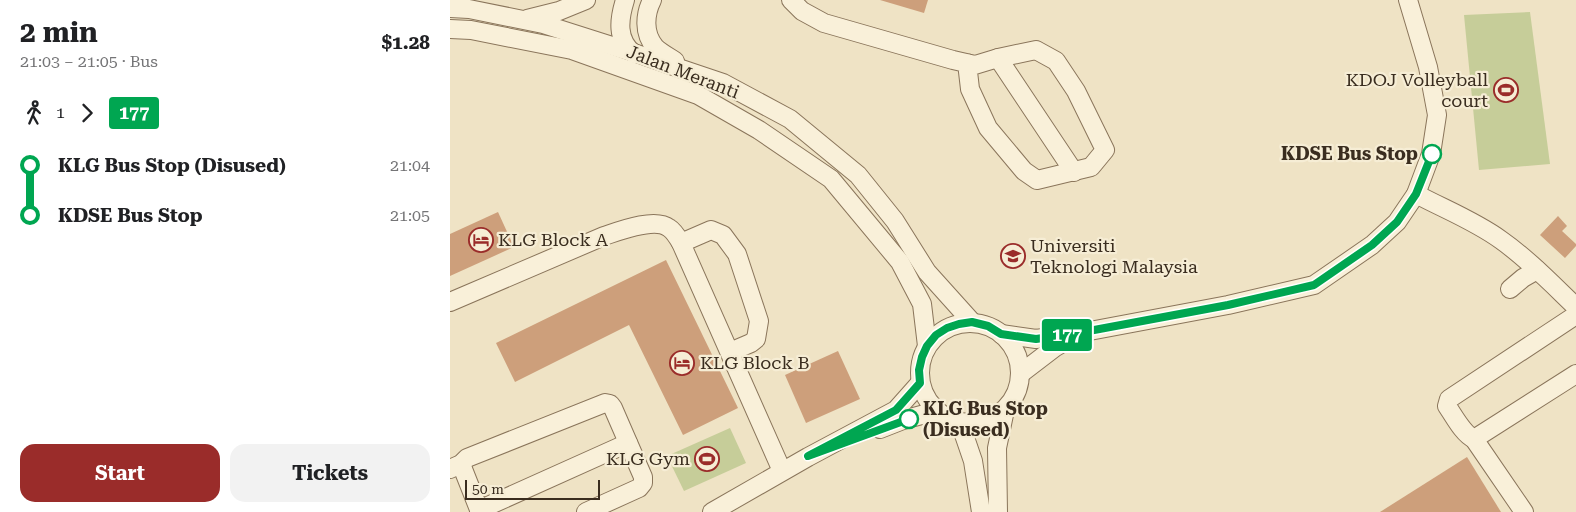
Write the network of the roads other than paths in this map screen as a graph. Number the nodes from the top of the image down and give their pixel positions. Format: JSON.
{"nodes":[{"id":1,"x":586,"y":0,"type":"edge"},
{"id":2,"x":625,"y":0,"type":"edge"},
{"id":3,"x":652,"y":0,"type":"edge"},
{"id":4,"x":791,"y":0,"type":"edge"},
{"id":5,"x":1408,"y":0,"type":"edge"},
{"id":6,"x":450,"y":8,"type":"edge"},
{"id":7,"x":524,"y":20,"type":"junction"},
{"id":8,"x":450,"y":30,"type":"edge"},
{"id":9,"x":631,"y":52,"type":"junction"},
{"id":10,"x":998,"y":58,"type":"junction"},
{"id":11,"x":967,"y":63,"type":"junction"},
{"id":12,"x":694,"y":74,"type":"junction"},
{"id":13,"x":698,"y":95,"type":"junction"},
{"id":14,"x":1074,"y":172,"type":"junction"},
{"id":15,"x":1416,"y":194,"type":"junction"},
{"id":16,"x":681,"y":243,"type":"junction"},
{"id":17,"x":1537,"y":270,"type":"junction"},
{"id":18,"x":1510,"y":289,"type":"dead end"},
{"id":19,"x":450,"y":302,"type":"edge"},
{"id":20,"x":1576,"y":307,"type":"edge"},
{"id":21,"x":1576,"y":314,"type":"edge"},
{"id":22,"x":972,"y":322,"type":"junction"},
{"id":23,"x":1078,"y":333,"type":"junction"},
{"id":24,"x":1001,"y":334,"type":"junction"},
{"id":25,"x":927,"y":346,"type":"junction"},
{"id":26,"x":730,"y":352,"type":"junction"},
{"id":27,"x":1020,"y":374,"type":"junction"},
{"id":28,"x":1575,"y":377,"type":"edge"},
{"id":29,"x":920,"y":383,"type":"junction"},
{"id":30,"x":1005,"y":410,"type":"junction"},
{"id":31,"x":936,"y":411,"type":"junction"},
{"id":32,"x":960,"y":423,"type":"junction"},
{"id":33,"x":1474,"y":439,"type":"junction"},
{"id":34,"x":628,"y":443,"type":"junction"},
{"id":35,"x":808,"y":456,"type":"junction"},
{"id":36,"x":456,"y":467,"type":"edge"},
{"id":37,"x":782,"y":471,"type":"junction"},
{"id":38,"x":479,"y":511,"type":"edge"},
{"id":39,"x":586,"y":512,"type":"edge"},
{"id":40,"x":712,"y":512,"type":"edge"},
{"id":41,"x":980,"y":512,"type":"edge"},
{"id":42,"x":998,"y":512,"type":"edge"},
{"id":43,"x":1524,"y":512,"type":"edge"}],
"edges":[{"from":1,"to":7,"type":"street"},
{"from":2,"to":9,"type":"street"},
{"from":3,"to":12,"type":"street"},
{"from":4,"to":11,"type":"street"},
{"from":5,"to":15,"type":"street"},
{"from":6,"to":7,"type":"street","name":"Jalan Meranti"},
{"from":7,"to":9,"type":"street","name":"Jalan Meranti"},
{"from":8,"to":13,"type":"street","name":"Jalan Meranti"},
{"from":9,"to":12,"type":"street","name":"Jalan Meranti"},
{"from":9,"to":13,"type":"street"},
{"from":10,"to":11,"type":"street"},
{"from":10,"to":14,"type":"street"},
{"from":10,"to":14,"type":"street"},
{"from":11,"to":14,"type":"street"},
{"from":12,"to":22,"type":"street","name":"Jalan Meranti"},
{"from":13,"to":25,"type":"street","name":"Jalan Meranti"},
{"from":15,"to":17,"type":"street"},
{"from":15,"to":23,"type":"street"},
{"from":16,"to":19,"type":"street"},
{"from":16,"to":26,"type":"street"},
{"from":16,"to":26,"type":"street"},
{"from":17,"to":18,"type":"street"},
{"from":17,"to":20,"type":"street"},
{"from":21,"to":33,"type":"street"},
{"from":22,"to":24,"type":"street","name":"Jalan Meranti"},
{"from":22,"to":25,"type":"street","name":"Jalan Meranti"},
{"from":23,"to":24,"type":"street"},
{"from":23,"to":27,"type":"street"},
{"from":24,"to":27,"type":"street","name":"Jalan Meranti"},
{"from":25,"to":29,"type":"street","name":"Jalan Meranti"},
{"from":26,"to":37,"type":"street"},
{"from":27,"to":30,"type":"street","name":"Jalan Meranti"},
{"from":28,"to":33,"type":"street"},
{"from":29,"to":31,"type":"street"},
{"from":29,"to":35,"type":"street"},
{"from":30,"to":32,"type":"street"},
{"from":30,"to":42,"type":"street","name":"Jalan Meranti"},
{"from":31,"to":32,"type":"street"},
{"from":31,"to":35,"type":"street"},
{"from":32,"to":41,"type":"street"},
{"from":33,"to":43,"type":"street"},
{"from":34,"to":36,"type":"street"},
{"from":34,"to":38,"type":"street"},
{"from":34,"to":39,"type":"street"},
{"from":35,"to":37,"type":"street"},
{"from":36,"to":38,"type":"street"},
{"from":37,"to":40,"type":"street"}]}
